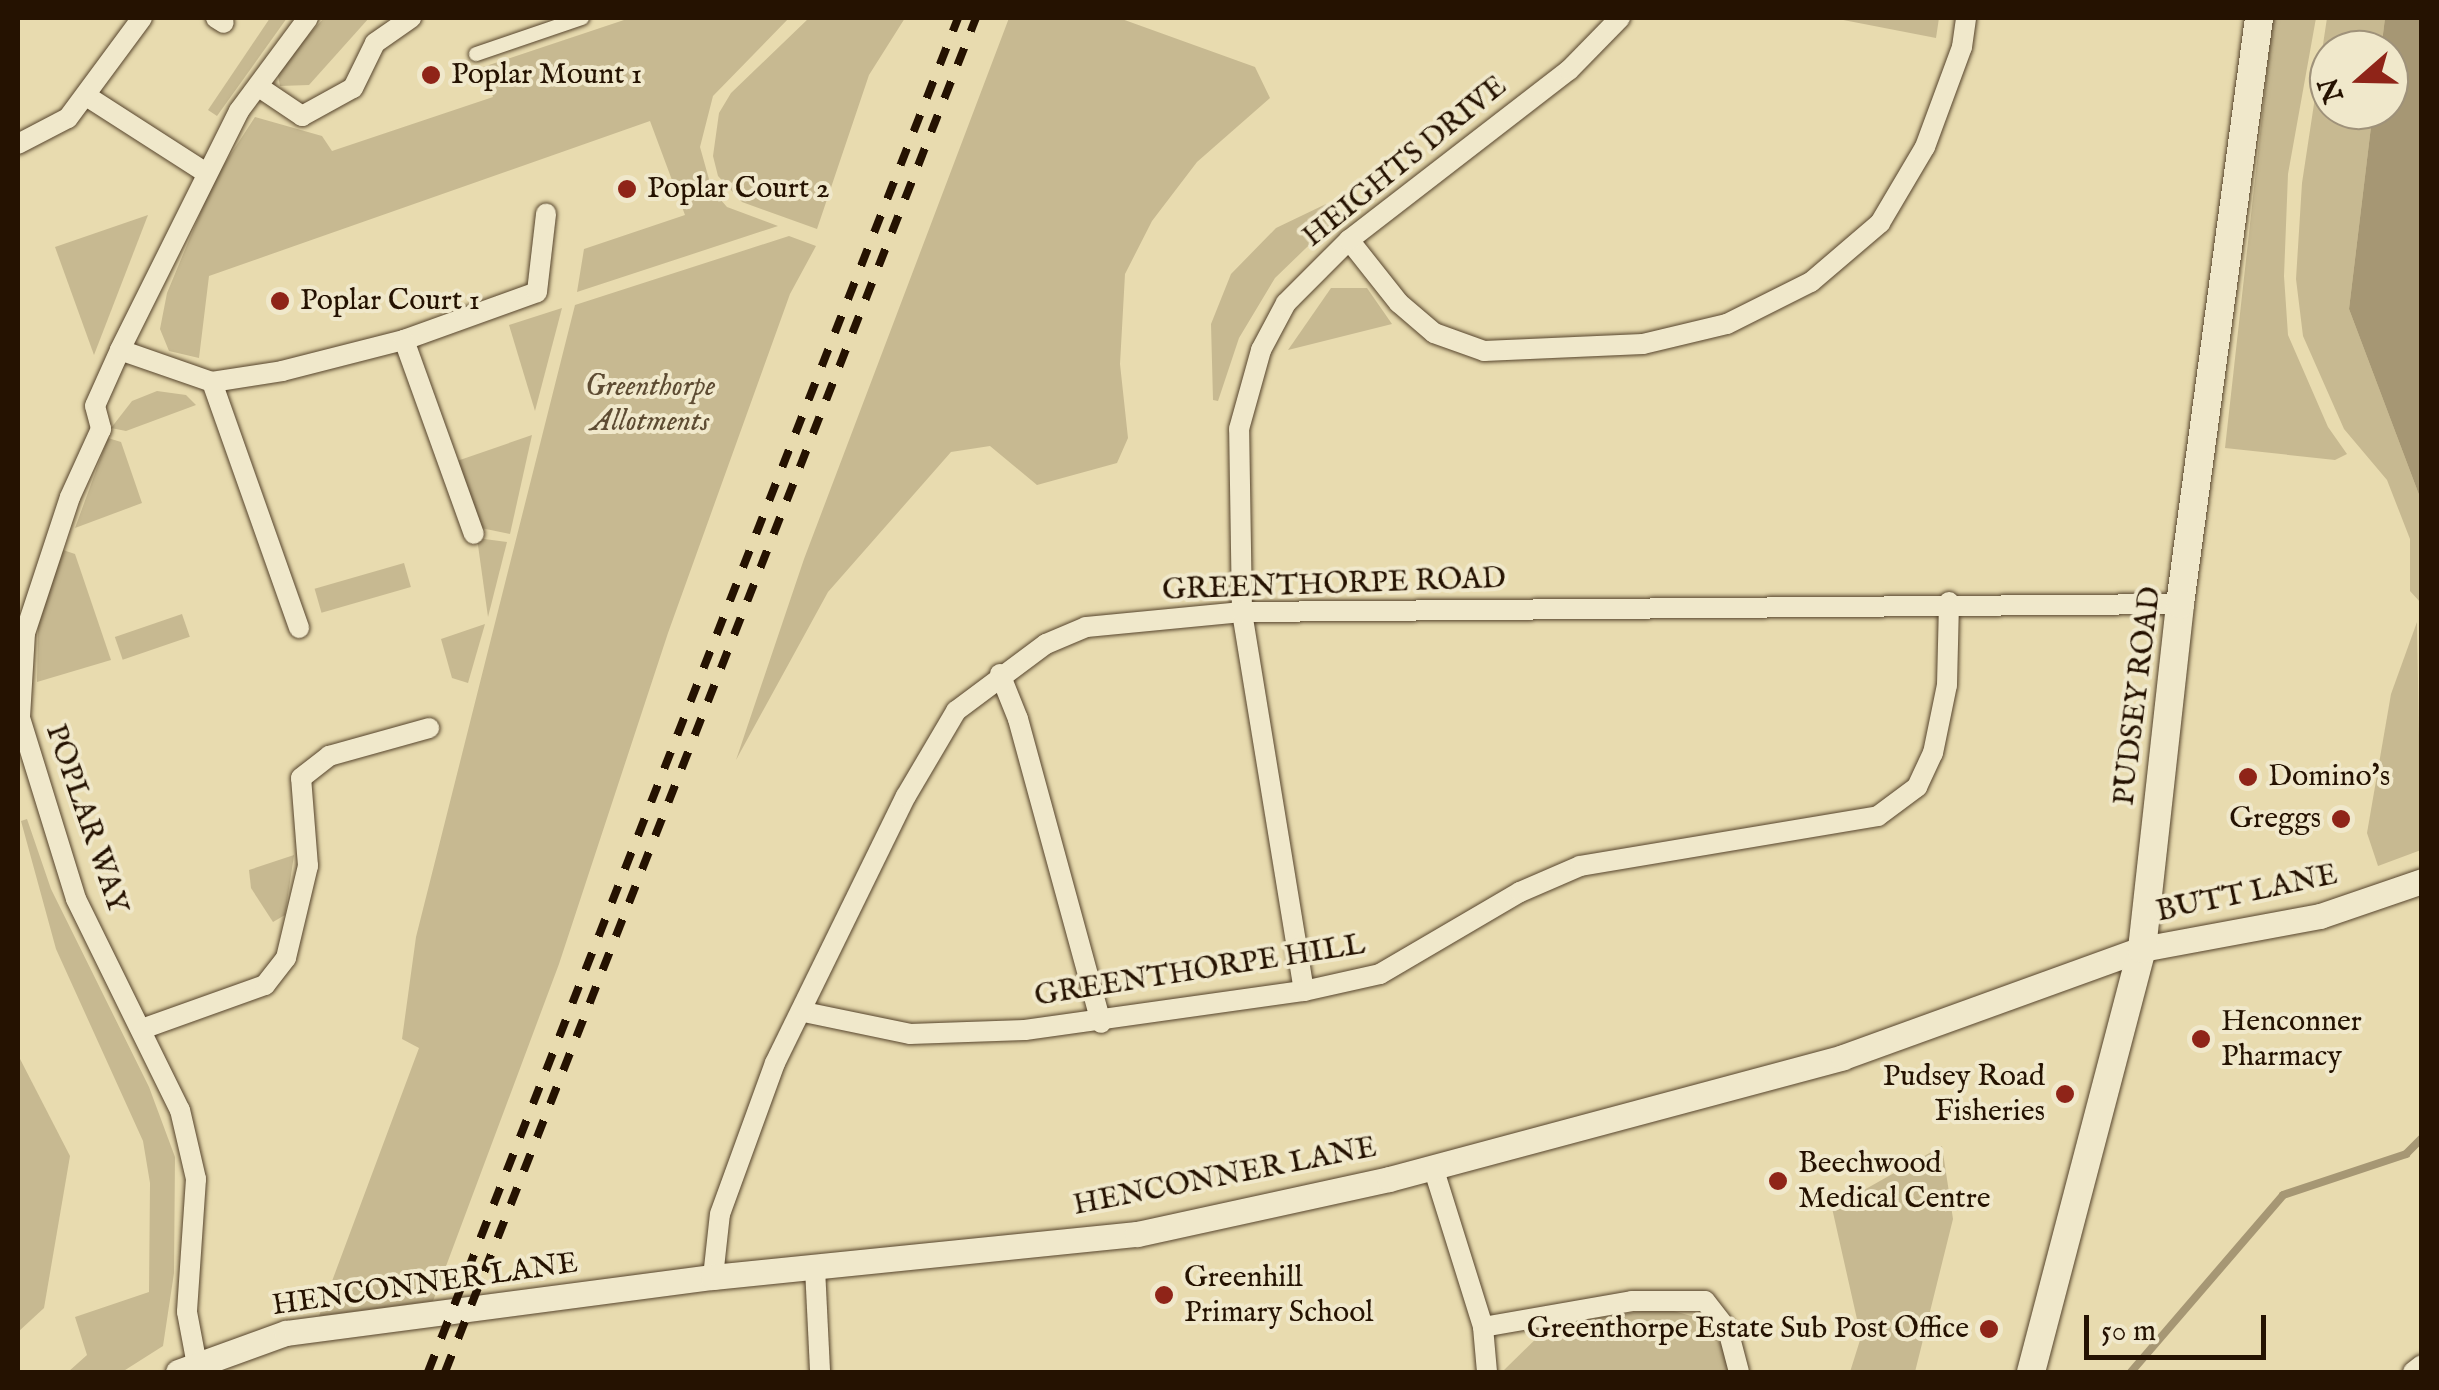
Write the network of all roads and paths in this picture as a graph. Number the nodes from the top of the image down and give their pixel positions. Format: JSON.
{"nodes":[{"id":1,"x":142,"y":18,"type":"edge"},
{"id":2,"x":308,"y":18,"type":"edge"},
{"id":3,"x":410,"y":18,"type":"edge"},
{"id":4,"x":582,"y":18,"type":"edge"},
{"id":5,"x":1620,"y":18,"type":"edge"},
{"id":6,"x":1966,"y":18,"type":"edge"},
{"id":7,"x":2259,"y":18,"type":"edge"},
{"id":8,"x":476,"y":54,"type":"dead end"},
{"id":9,"x":259,"y":88,"type":"junction"},
{"id":10,"x":88,"y":98,"type":"junction"},
{"id":11,"x":18,"y":144,"type":"edge"},
{"id":12,"x":205,"y":172,"type":"junction"},
{"id":13,"x":546,"y":214,"type":"dead end"},
{"id":14,"x":1349,"y":240,"type":"junction"},
{"id":15,"x":404,"y":340,"type":"junction"},
{"id":16,"x":120,"y":350,"type":"junction"},
{"id":17,"x":212,"y":382,"type":"junction"},
{"id":18,"x":474,"y":534,"type":"dead end"},
{"id":19,"x":1949,"y":602,"type":"junction"},
{"id":20,"x":2180,"y":604,"type":"junction"},
{"id":21,"x":1242,"y":612,"type":"junction"},
{"id":22,"x":299,"y":628,"type":"dead end"},
{"id":23,"x":1000,"y":674,"type":"junction"},
{"id":24,"x":429,"y":728,"type":"dead end"},
{"id":25,"x":2422,"y":881,"type":"edge"},
{"id":26,"x":2142,"y":949,"type":"junction"},
{"id":27,"x":1304,"y":992,"type":"junction"},
{"id":28,"x":804,"y":1012,"type":"junction"},
{"id":29,"x":1101,"y":1022,"type":"junction"},
{"id":30,"x":142,"y":1029,"type":"junction"},
{"id":31,"x":1433,"y":1167,"type":"junction"},
{"id":32,"x":816,"y":1268,"type":"junction"},
{"id":33,"x":713,"y":1277,"type":"junction"},
{"id":34,"x":1483,"y":1327,"type":"junction"},
{"id":35,"x":2422,"y":1365,"type":"edge"},
{"id":36,"x":188,"y":1369,"type":"edge"},
{"id":37,"x":820,"y":1372,"type":"edge"},
{"id":38,"x":1487,"y":1372,"type":"edge"},
{"id":39,"x":1739,"y":1372,"type":"edge"},
{"id":40,"x":2031,"y":1372,"type":"edge"},
{"id":41,"x":2413,"y":1372,"type":"edge"}],
"edges":[{"from":1,"to":10,"type":"street"},
{"from":2,"to":9,"type":"street","name":"POPLAR WAY"},
{"from":3,"to":9,"type":"street"},
{"from":4,"to":8,"type":"street"},
{"from":5,"to":14,"type":"street","name":"HEIGHTS DRIVE"},
{"from":6,"to":14,"type":"street"},
{"from":7,"to":20,"type":"main road","name":"PUDSEY ROAD"},
{"from":9,"to":12,"type":"street","name":"POPLAR WAY"},
{"from":10,"to":11,"type":"street"},
{"from":10,"to":12,"type":"street"},
{"from":12,"to":16,"type":"street","name":"POPLAR WAY"},
{"from":13,"to":15,"type":"street"},
{"from":14,"to":21,"type":"street","name":"HEIGHTS DRIVE"},
{"from":15,"to":17,"type":"street"},
{"from":15,"to":18,"type":"street"},
{"from":16,"to":17,"type":"street"},
{"from":16,"to":30,"type":"street","name":"POPLAR WAY"},
{"from":17,"to":22,"type":"street"},
{"from":19,"to":20,"type":"street","name":"GREENTHORPE ROAD"},
{"from":19,"to":21,"type":"street","name":"GREENTHORPE ROAD"},
{"from":19,"to":27,"type":"street","name":"GREENTHORPE HILL"},
{"from":20,"to":26,"type":"main road","name":"PUDSEY ROAD"},
{"from":21,"to":23,"type":"street","name":"GREENTHORPE ROAD"},
{"from":21,"to":27,"type":"street","name":"HEIGHTS DRIVE"},
{"from":23,"to":28,"type":"street","name":"GREENTHORPE ROAD"},
{"from":23,"to":29,"type":"street"},
{"from":24,"to":30,"type":"street"},
{"from":25,"to":26,"type":"street","name":"BUTT LANE"},
{"from":26,"to":31,"type":"street","name":"HENCONNER LANE"},
{"from":26,"to":40,"type":"main road","name":"PUDSEY ROAD"},
{"from":27,"to":29,"type":"street","name":"GREENTHORPE HILL"},
{"from":28,"to":29,"type":"street","name":"GREENTHORPE HILL"},
{"from":28,"to":33,"type":"street","name":"GREENTHORPE ROAD"},
{"from":30,"to":36,"type":"street","name":"POPLAR WAY"},
{"from":31,"to":32,"type":"street","name":"HENCONNER LANE"},
{"from":31,"to":34,"type":"street"},
{"from":32,"to":33,"type":"street","name":"HENCONNER LANE"},
{"from":32,"to":37,"type":"street"},
{"from":33,"to":36,"type":"street","name":"HENCONNER LANE"},
{"from":34,"to":38,"type":"street"},
{"from":34,"to":39,"type":"street"},
{"from":35,"to":41,"type":"street"}]}
